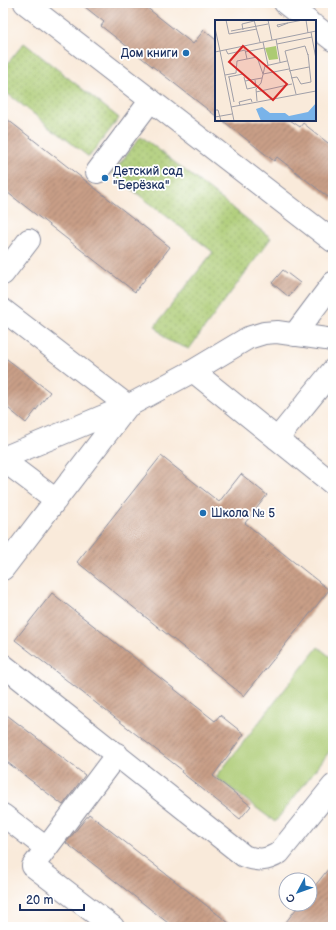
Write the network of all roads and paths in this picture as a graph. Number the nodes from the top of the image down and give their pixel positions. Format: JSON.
{"nodes":[{"id":1,"x":26,"y":3,"type":"edge"},
{"id":2,"x":285,"y":3,"type":"edge"},
{"id":3,"x":307,"y":20,"type":"edge"},
{"id":4,"x":316,"y":27,"type":"edge"},
{"id":5,"x":333,"y":40,"type":"edge"},
{"id":6,"x":151,"y":100,"type":"junction"},
{"id":7,"x":97,"y":172,"type":"dead end"},
{"id":8,"x":29,"y":240,"type":"dead end"},
{"id":9,"x":333,"y":241,"type":"edge"},
{"id":10,"x":3,"y":274,"type":"edge"},
{"id":11,"x":333,"y":283,"type":"edge"},
{"id":12,"x":3,"y":310,"type":"edge"},
{"id":13,"x":294,"y":335,"type":"junction"},
{"id":14,"x":333,"y":340,"type":"edge"},
{"id":15,"x":333,"y":370,"type":"edge"},
{"id":16,"x":192,"y":371,"type":"junction"},
{"id":17,"x":128,"y":406,"type":"junction"},
{"id":18,"x":278,"y":439,"type":"junction"},
{"id":19,"x":3,"y":459,"type":"edge"},
{"id":20,"x":333,"y":484,"type":"edge"},
{"id":21,"x":56,"y":500,"type":"junction"},
{"id":22,"x":3,"y":569,"type":"edge"},
{"id":23,"x":3,"y":666,"type":"edge"},
{"id":24,"x":117,"y":754,"type":"junction"},
{"id":25,"x":333,"y":786,"type":"edge"},
{"id":26,"x":3,"y":815,"type":"edge"},
{"id":27,"x":46,"y":848,"type":"junction"},
{"id":28,"x":113,"y":927,"type":"edge"}],
"edges":[{"from":1,"to":6,"type":"street"},
{"from":2,"to":3,"type":"street"},
{"from":4,"to":5,"type":"street"},
{"from":6,"to":7,"type":"street"},
{"from":6,"to":9,"type":"street"},
{"from":8,"to":10,"type":"street"},
{"from":11,"to":13,"type":"street"},
{"from":12,"to":17,"type":"street"},
{"from":13,"to":14,"type":"street"},
{"from":13,"to":16,"type":"street"},
{"from":15,"to":18,"type":"street"},
{"from":16,"to":17,"type":"street"},
{"from":16,"to":18,"type":"street"},
{"from":17,"to":19,"type":"street"},
{"from":17,"to":21,"type":"street"},
{"from":18,"to":20,"type":"street"},
{"from":19,"to":21,"type":"street"},
{"from":21,"to":22,"type":"street"},
{"from":23,"to":24,"type":"street"},
{"from":24,"to":25,"type":"street"},
{"from":24,"to":27,"type":"street"},
{"from":26,"to":27,"type":"street"},
{"from":27,"to":28,"type":"street"}]}
